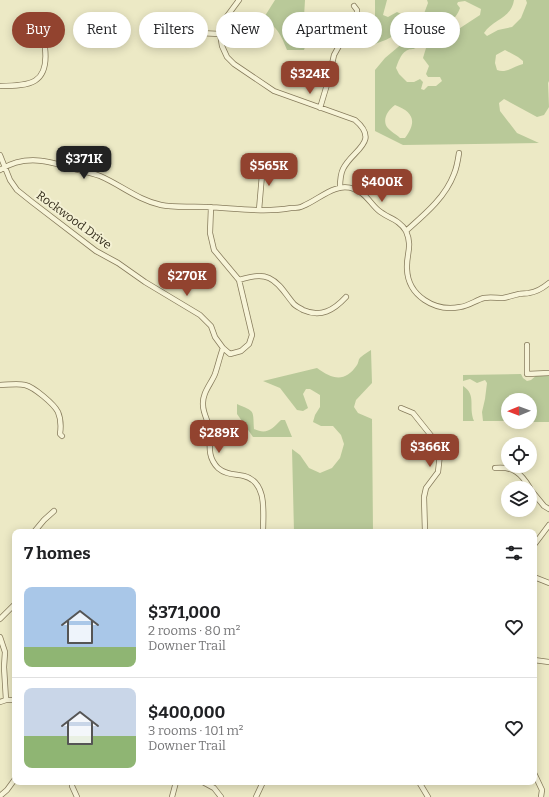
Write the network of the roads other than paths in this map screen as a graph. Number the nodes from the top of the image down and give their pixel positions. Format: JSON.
{"nodes":[{"id":1,"x":239,"y":0,"type":"edge"},
{"id":2,"x":354,"y":6,"type":"dead end"},
{"id":3,"x":230,"y":12,"type":"edge"},
{"id":4,"x":45,"y":48,"type":"dead end"},
{"id":5,"x":223,"y":48,"type":"edge"},
{"id":6,"x":0,"y":86,"type":"edge"},
{"id":7,"x":320,"y":108,"type":"junction"},
{"id":8,"x":459,"y":153,"type":"dead end"},
{"id":9,"x":0,"y":155,"type":"edge"},
{"id":10,"x":263,"y":163,"type":"dead end"},
{"id":11,"x":5,"y":167,"type":"junction"},
{"id":12,"x":0,"y":170,"type":"edge"},
{"id":13,"x":340,"y":188,"type":"junction"},
{"id":14,"x":211,"y":207,"type":"junction"},
{"id":15,"x":259,"y":210,"type":"junction"},
{"id":16,"x":406,"y":231,"type":"junction"},
{"id":17,"x":239,"y":280,"type":"junction"},
{"id":18,"x":549,"y":283,"type":"edge"},
{"id":19,"x":346,"y":297,"type":"dead end"},
{"id":20,"x":527,"y":345,"type":"dead end"},
{"id":21,"x":223,"y":348,"type":"junction"},
{"id":22,"x":549,"y":373,"type":"edge"},
{"id":23,"x":0,"y":385,"type":"edge"},
{"id":24,"x":401,"y":408,"type":"dead end"},
{"id":25,"x":62,"y":436,"type":"dead end"},
{"id":26,"x":495,"y":468,"type":"dead end"},
{"id":27,"x":525,"y":481,"type":"edge"},
{"id":28,"x":537,"y":497,"type":"edge"},
{"id":29,"x":549,"y":509,"type":"edge"},
{"id":30,"x":54,"y":512,"type":"dead end"},
{"id":31,"x":549,"y":525,"type":"edge"},
{"id":32,"x":36,"y":529,"type":"edge"},
{"id":33,"x":263,"y":529,"type":"edge"},
{"id":34,"x":425,"y":529,"type":"edge"},
{"id":35,"x":537,"y":541,"type":"edge"},
{"id":36,"x":537,"y":578,"type":"edge"},
{"id":37,"x":549,"y":583,"type":"edge"},
{"id":38,"x":12,"y":607,"type":"edge"},
{"id":39,"x":0,"y":619,"type":"edge"},
{"id":40,"x":0,"y":637,"type":"edge"},
{"id":41,"x":537,"y":660,"type":"edge"},
{"id":42,"x":549,"y":662,"type":"edge"},
{"id":43,"x":6,"y":700,"type":"junction"},
{"id":44,"x":12,"y":700,"type":"edge"},
{"id":45,"x":0,"y":702,"type":"edge"},
{"id":46,"x":537,"y":779,"type":"edge"},
{"id":47,"x":12,"y":783,"type":"edge"},
{"id":48,"x":72,"y":785,"type":"edge"},
{"id":49,"x":175,"y":785,"type":"edge"},
{"id":50,"x":208,"y":785,"type":"edge"},
{"id":51,"x":262,"y":785,"type":"edge"},
{"id":52,"x":421,"y":785,"type":"edge"},
{"id":53,"x":0,"y":796,"type":"edge"},
{"id":54,"x":77,"y":797,"type":"edge"},
{"id":55,"x":172,"y":797,"type":"edge"},
{"id":56,"x":221,"y":797,"type":"edge"},
{"id":57,"x":256,"y":797,"type":"edge"},
{"id":58,"x":428,"y":797,"type":"edge"},
{"id":59,"x":541,"y":797,"type":"edge"}],
"edges":[{"from":1,"to":3,"type":"street"},
{"from":2,"to":7,"type":"street"},
{"from":4,"to":6,"type":"street"},
{"from":5,"to":7,"type":"street"},
{"from":7,"to":13,"type":"street"},
{"from":8,"to":16,"type":"street"},
{"from":9,"to":11,"type":"street","name":"Rockwood Drive"},
{"from":10,"to":15,"type":"street"},
{"from":11,"to":12,"type":"street"},
{"from":11,"to":14,"type":"street"},
{"from":11,"to":21,"type":"street","name":"Rockwood Drive"},
{"from":13,"to":15,"type":"street"},
{"from":13,"to":16,"type":"street"},
{"from":14,"to":15,"type":"street"},
{"from":14,"to":17,"type":"street"},
{"from":16,"to":18,"type":"street"},
{"from":17,"to":19,"type":"street"},
{"from":17,"to":21,"type":"street"},
{"from":20,"to":22,"type":"street"},
{"from":21,"to":33,"type":"street"},
{"from":23,"to":25,"type":"street"},
{"from":24,"to":34,"type":"street"},
{"from":26,"to":27,"type":"street"},
{"from":28,"to":29,"type":"street"},
{"from":30,"to":32,"type":"street"},
{"from":31,"to":35,"type":"street"},
{"from":36,"to":37,"type":"street"},
{"from":38,"to":39,"type":"street"},
{"from":40,"to":43,"type":"street"},
{"from":41,"to":42,"type":"street"},
{"from":43,"to":44,"type":"street"},
{"from":43,"to":45,"type":"street"},
{"from":46,"to":59,"type":"street"},
{"from":47,"to":53,"type":"street"},
{"from":48,"to":54,"type":"street"},
{"from":49,"to":55,"type":"street"},
{"from":50,"to":56,"type":"street"},
{"from":51,"to":57,"type":"street"},
{"from":52,"to":58,"type":"street"}]}
